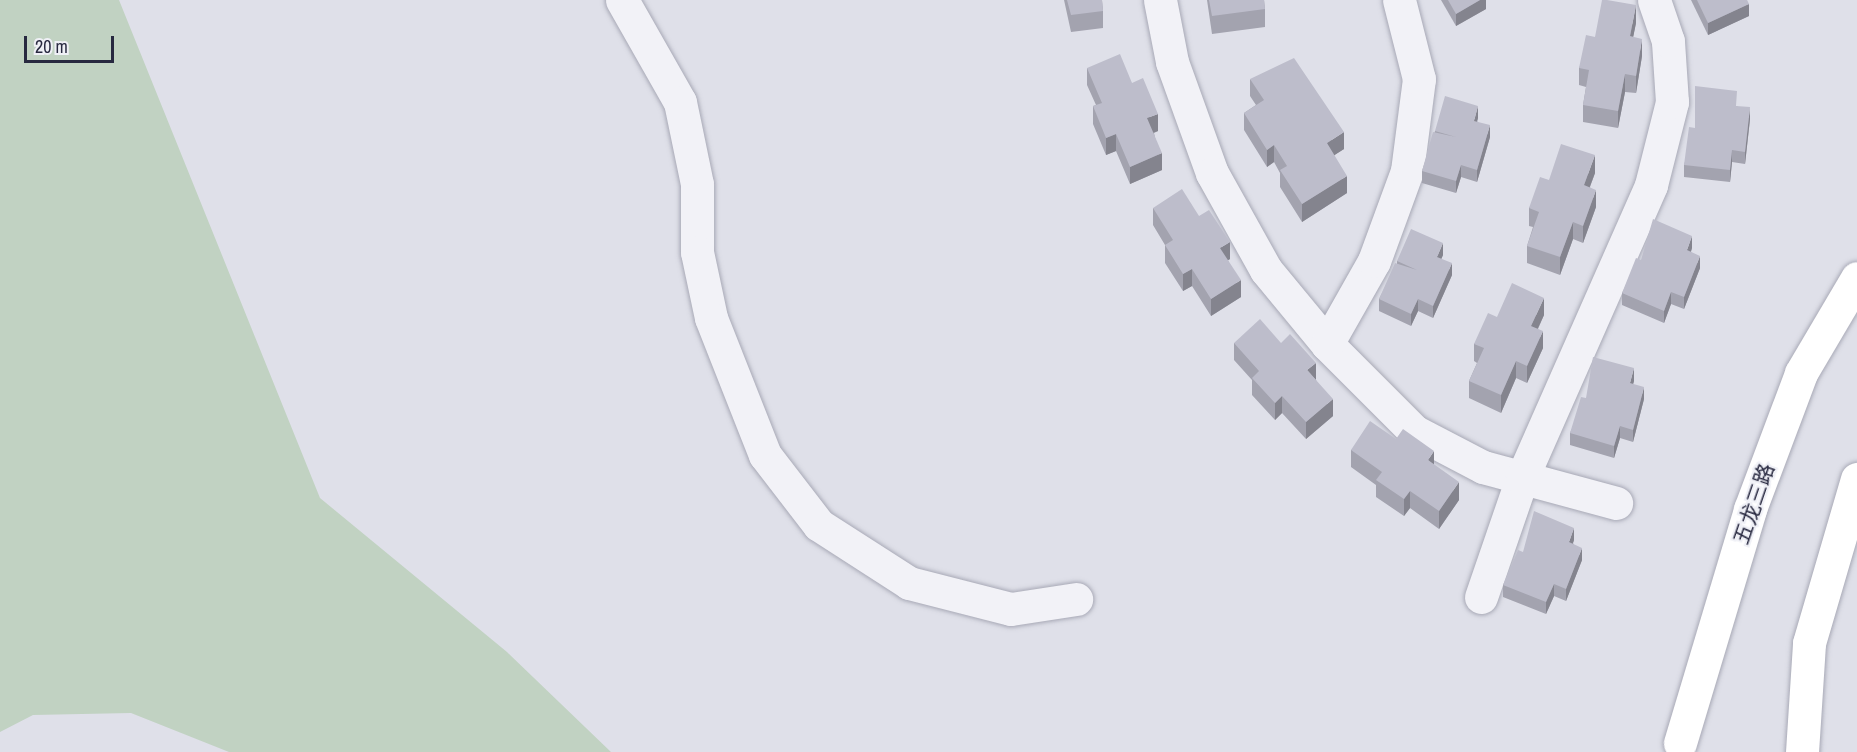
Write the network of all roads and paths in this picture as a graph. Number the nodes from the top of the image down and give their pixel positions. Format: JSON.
{"nodes":[{"id":1,"x":622,"y":0,"type":"edge"},
{"id":2,"x":1160,"y":0,"type":"edge"},
{"id":3,"x":1400,"y":0,"type":"edge"},
{"id":4,"x":1654,"y":0,"type":"edge"},
{"id":5,"x":1857,"y":278,"type":"edge"},
{"id":6,"x":1327,"y":344,"type":"junction"},
{"id":7,"x":1522,"y":478,"type":"junction"},
{"id":8,"x":1857,"y":479,"type":"edge"},
{"id":9,"x":1616,"y":503,"type":"dead end"},
{"id":10,"x":1481,"y":597,"type":"dead end"},
{"id":11,"x":1076,"y":599,"type":"dead end"},
{"id":12,"x":1680,"y":743,"type":"dead end"},
{"id":13,"x":1802,"y":752,"type":"edge"}],
"edges":[{"from":1,"to":11,"type":"lane"},
{"from":2,"to":6,"type":"lane"},
{"from":3,"to":6,"type":"lane"},
{"from":4,"to":7,"type":"lane"},
{"from":5,"to":12,"type":"main road","name":"五龙三路"},
{"from":6,"to":7,"type":"lane"},
{"from":7,"to":9,"type":"lane"},
{"from":7,"to":10,"type":"lane"},
{"from":8,"to":13,"type":"main road"}]}
